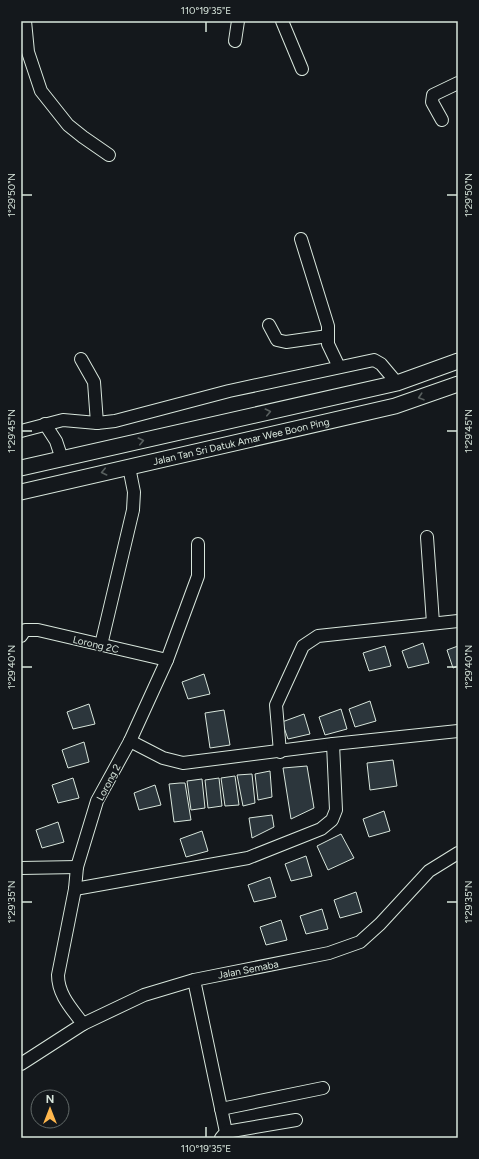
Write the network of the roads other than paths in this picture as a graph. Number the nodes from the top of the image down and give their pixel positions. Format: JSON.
{"nodes":[{"id":1,"x":25,"y":21,"type":"edge"},
{"id":2,"x":238,"y":21,"type":"edge"},
{"id":3,"x":282,"y":21,"type":"edge"},
{"id":4,"x":234,"y":41,"type":"dead end"},
{"id":5,"x":302,"y":69,"type":"dead end"},
{"id":6,"x":458,"y":83,"type":"edge"},
{"id":7,"x":442,"y":120,"type":"dead end"},
{"id":8,"x":110,"y":155,"type":"dead end"},
{"id":9,"x":301,"y":239,"type":"dead end"},
{"id":10,"x":269,"y":325,"type":"dead end"},
{"id":11,"x":328,"y":336,"type":"junction"},
{"id":12,"x":81,"y":359,"type":"dead end"},
{"id":13,"x":458,"y":361,"type":"edge"},
{"id":14,"x":339,"y":367,"type":"junction"},
{"id":15,"x":397,"y":383,"type":"junction"},
{"id":16,"x":458,"y":384,"type":"edge"},
{"id":17,"x":97,"y":423,"type":"junction"},
{"id":18,"x":45,"y":424,"type":"junction"},
{"id":19,"x":21,"y":431,"type":"edge"},
{"id":20,"x":62,"y":459,"type":"junction"},
{"id":21,"x":129,"y":467,"type":"junction"},
{"id":22,"x":21,"y":468,"type":"edge"},
{"id":23,"x":21,"y":492,"type":"edge"},
{"id":24,"x":427,"y":537,"type":"dead end"},
{"id":25,"x":198,"y":544,"type":"dead end"},
{"id":26,"x":458,"y":621,"type":"edge"},
{"id":27,"x":433,"y":624,"type":"junction"},
{"id":28,"x":23,"y":633,"type":"edge"},
{"id":29,"x":101,"y":644,"type":"junction"},
{"id":30,"x":167,"y":660,"type":"junction"},
{"id":31,"x":458,"y":731,"type":"edge"},
{"id":32,"x":130,"y":741,"type":"junction"},
{"id":33,"x":333,"y":744,"type":"junction"},
{"id":34,"x":280,"y":752,"type":"junction"},
{"id":35,"x":458,"y":853,"type":"edge"},
{"id":36,"x":77,"y":867,"type":"junction"},
{"id":37,"x":21,"y":868,"type":"edge"},
{"id":38,"x":75,"y":889,"type":"junction"},
{"id":39,"x":194,"y":980,"type":"junction"},
{"id":40,"x":83,"y":1024,"type":"junction"},
{"id":41,"x":21,"y":1064,"type":"edge"},
{"id":42,"x":323,"y":1088,"type":"dead end"},
{"id":43,"x":221,"y":1109,"type":"junction"},
{"id":44,"x":296,"y":1120,"type":"dead end"},
{"id":45,"x":223,"y":1136,"type":"edge"}],
"edges":[{"from":1,"to":8,"type":"street"},
{"from":2,"to":4,"type":"street"},
{"from":3,"to":5,"type":"street"},
{"from":6,"to":7,"type":"street"},
{"from":9,"to":11,"type":"street"},
{"from":10,"to":11,"type":"street"},
{"from":11,"to":14,"type":"street"},
{"from":12,"to":17,"type":"street"},
{"from":13,"to":15,"type":"main road"},
{"from":14,"to":15,"type":"street"},
{"from":14,"to":17,"type":"street"},
{"from":20,"to":15,"type":"main road","one_way":true},
{"from":16,"to":21,"type":"main road","name":"Jalan Tan Sri Datuk Amar Wee Boon Ping","one_way":true},
{"from":17,"to":18,"type":"street"},
{"from":18,"to":19,"type":"street"},
{"from":18,"to":20,"type":"street"},
{"from":20,"to":22,"type":"main road"},
{"from":21,"to":23,"type":"main road","name":"Jalan Tan Sri Datuk Amar Wee Boon Ping","one_way":true},
{"from":21,"to":29,"type":"street"},
{"from":24,"to":27,"type":"street"},
{"from":25,"to":30,"type":"street","name":"Lorong 2"},
{"from":26,"to":27,"type":"street"},
{"from":27,"to":34,"type":"street"},
{"from":28,"to":29,"type":"street","name":"Lorong 2C"},
{"from":29,"to":30,"type":"street","name":"Lorong 2C"},
{"from":30,"to":32,"type":"street","name":"Lorong 2"},
{"from":31,"to":33,"type":"street"},
{"from":32,"to":34,"type":"street"},
{"from":32,"to":36,"type":"street","name":"Lorong 2"},
{"from":33,"to":34,"type":"street"},
{"from":33,"to":38,"type":"street"},
{"from":35,"to":39,"type":"street","name":"Jalan Semaba"},
{"from":36,"to":37,"type":"street"},
{"from":36,"to":38,"type":"street","name":"Lorong 2"},
{"from":38,"to":40,"type":"street","name":"Lorong 2"},
{"from":39,"to":40,"type":"street","name":"Jalan Semaba"},
{"from":39,"to":43,"type":"street"},
{"from":40,"to":41,"type":"street","name":"Jalan Semaba"},
{"from":42,"to":43,"type":"street"},
{"from":43,"to":45,"type":"street"},
{"from":44,"to":45,"type":"street"}]}
